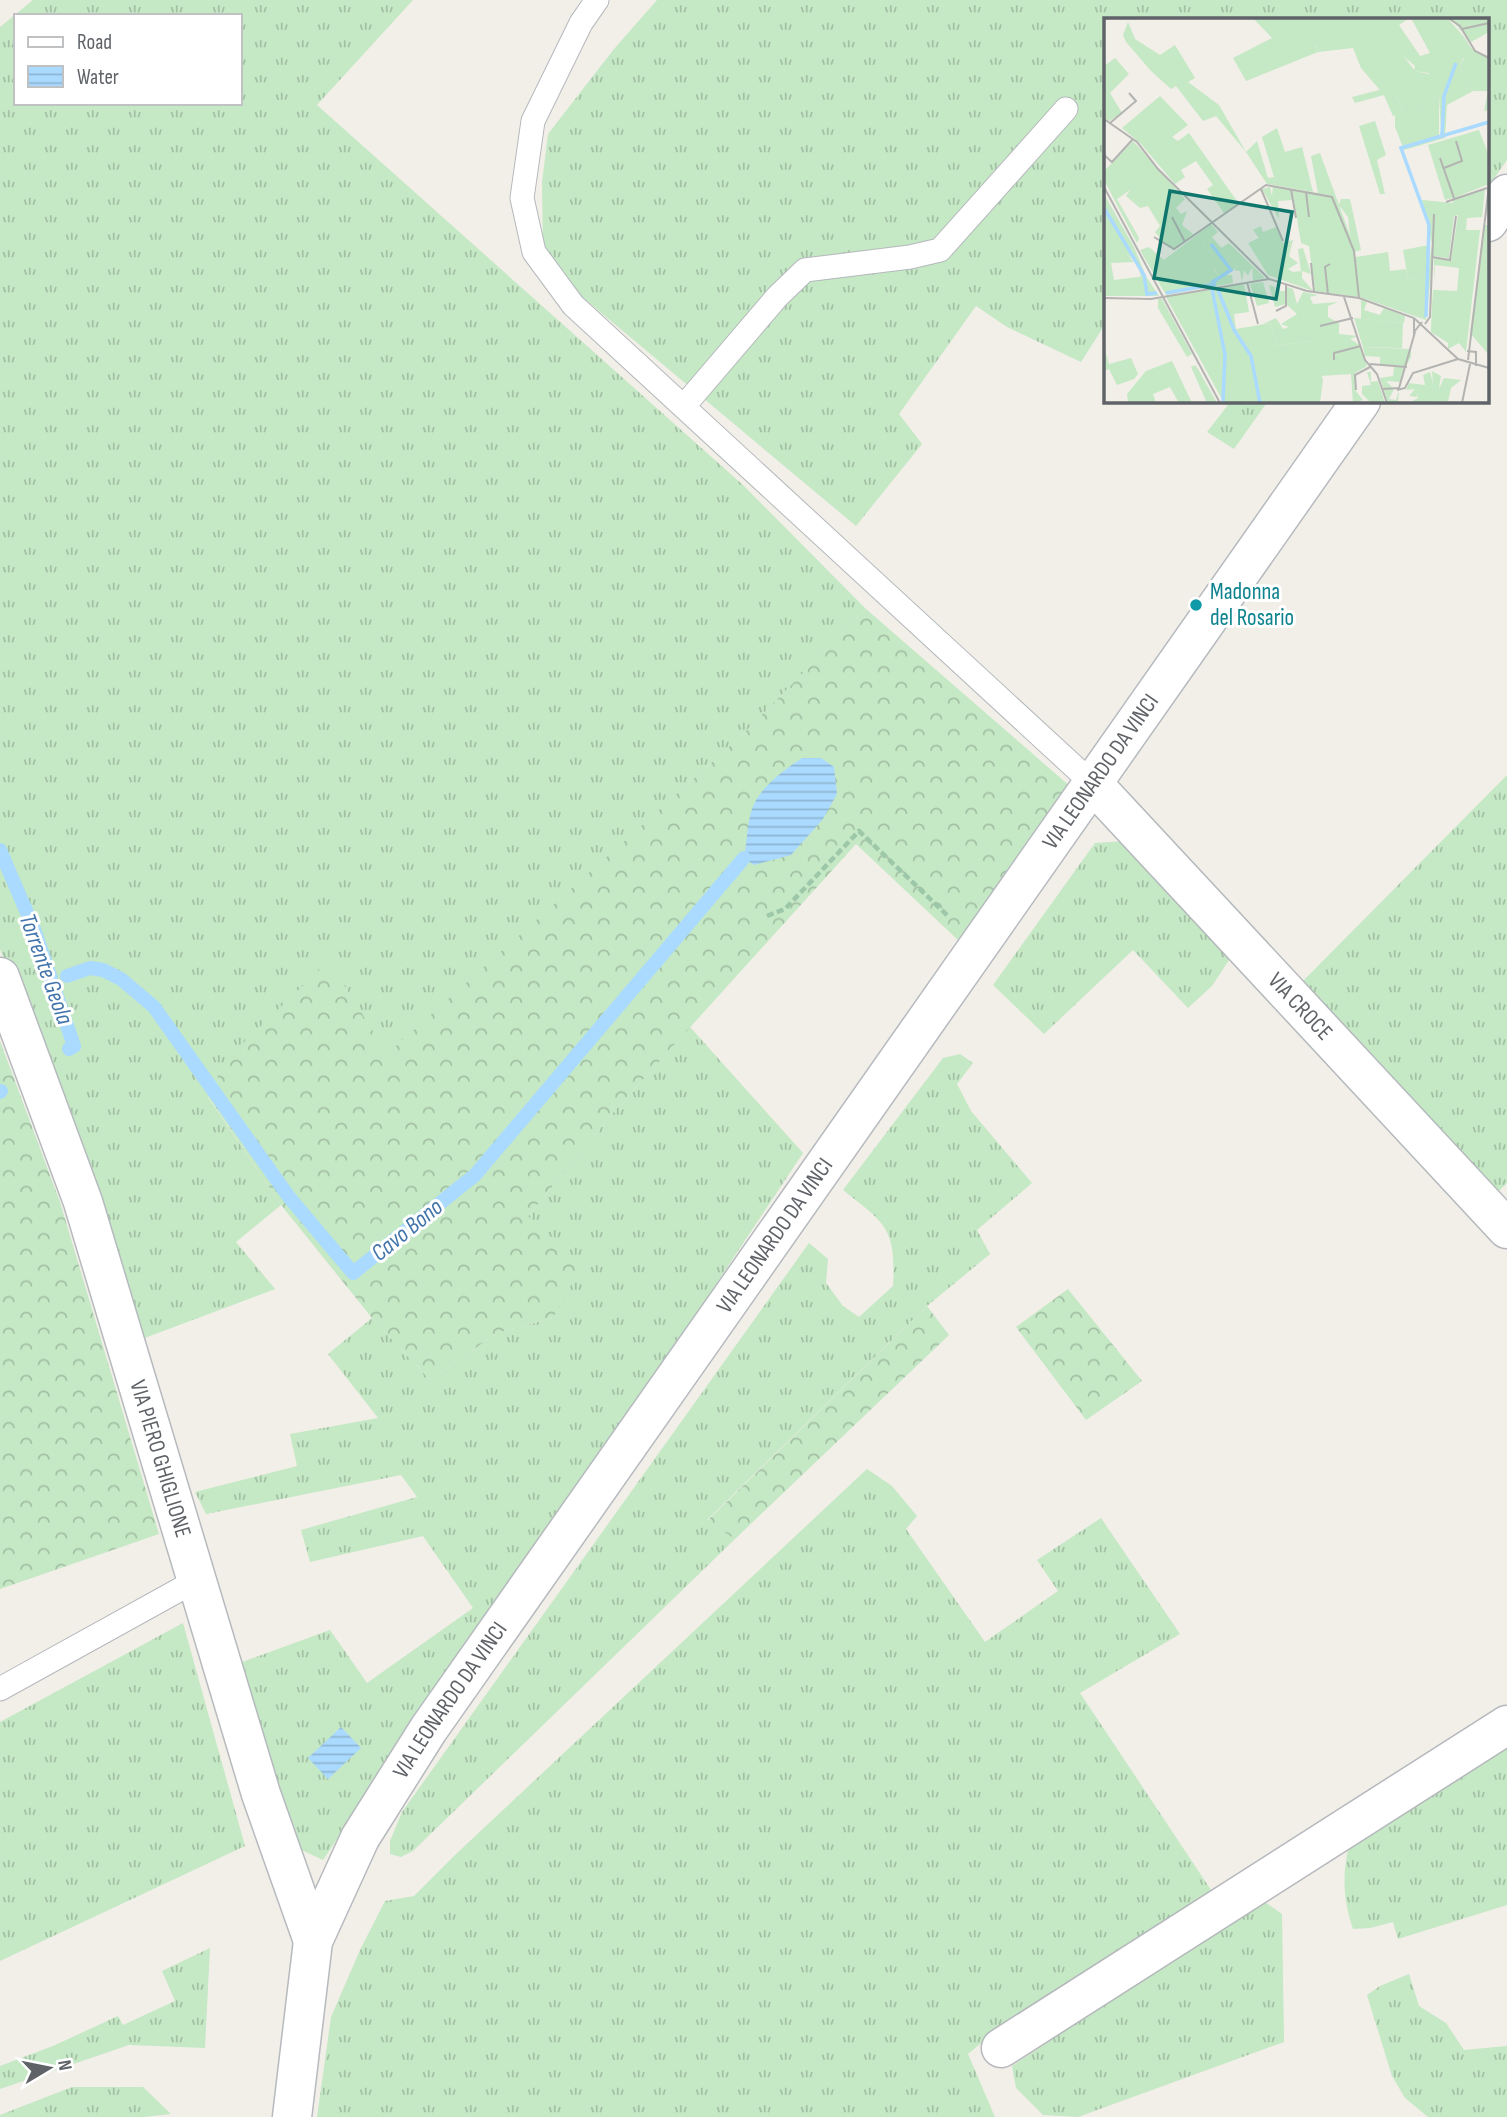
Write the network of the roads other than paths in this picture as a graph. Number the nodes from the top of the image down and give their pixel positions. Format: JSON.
{"nodes":[{"id":1,"x":597,"y":0,"type":"edge"},
{"id":2,"x":1066,"y":109,"type":"dead end"},
{"id":3,"x":1507,"y":194,"type":"edge"},
{"id":4,"x":1490,"y":219,"type":"edge"},
{"id":5,"x":1360,"y":402,"type":"edge"},
{"id":6,"x":684,"y":406,"type":"junction"},
{"id":7,"x":1093,"y":784,"type":"junction"},
{"id":8,"x":0,"y":977,"type":"edge"},
{"id":9,"x":1507,"y":1229,"type":"edge"},
{"id":10,"x":197,"y":1580,"type":"junction"},
{"id":11,"x":0,"y":1689,"type":"edge"},
{"id":12,"x":1507,"y":1725,"type":"edge"},
{"id":13,"x":313,"y":1941,"type":"junction"},
{"id":14,"x":1001,"y":2048,"type":"dead end"},
{"id":15,"x":292,"y":2117,"type":"edge"}],
"edges":[{"from":1,"to":6,"type":"lane"},
{"from":2,"to":6,"type":"lane"},
{"from":3,"to":4,"type":"street"},
{"from":5,"to":7,"type":"street","name":"VIA LEONARDO DA VINCI"},
{"from":6,"to":7,"type":"lane"},
{"from":7,"to":9,"type":"street","name":"VIA CROCE"},
{"from":7,"to":13,"type":"street","name":"VIA LEONARDO DA VINCI"},
{"from":8,"to":10,"type":"street","name":"VIA PIERO GHIGLIONE"},
{"from":10,"to":11,"type":"lane"},
{"from":10,"to":13,"type":"street","name":"VIA PIERO GHIGLIONE"},
{"from":12,"to":14,"type":"street"},
{"from":13,"to":15,"type":"street","name":"VIA LEONARDO DA VINCI"}]}
